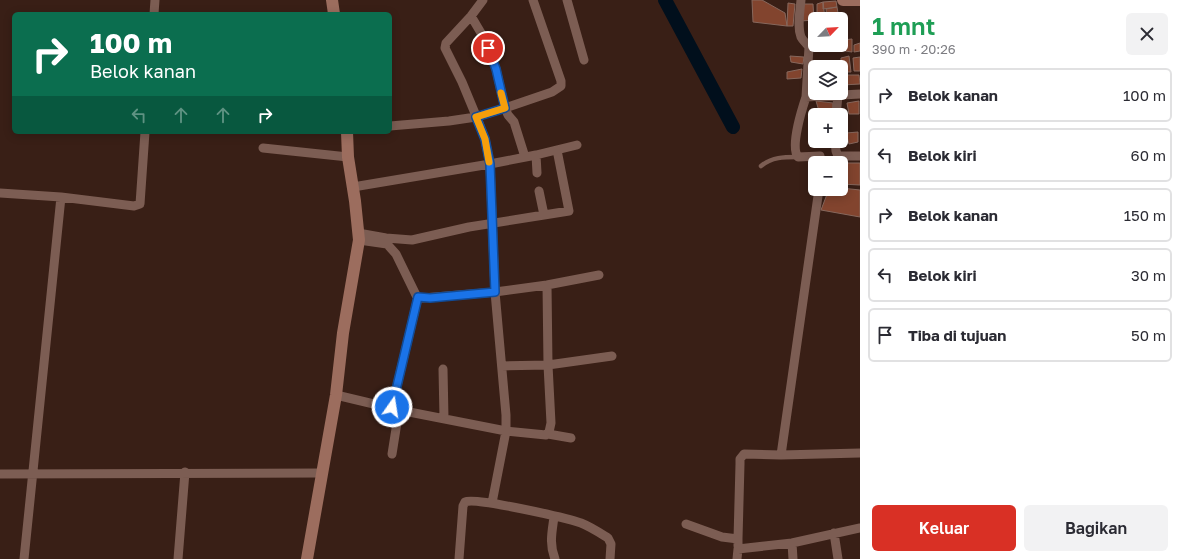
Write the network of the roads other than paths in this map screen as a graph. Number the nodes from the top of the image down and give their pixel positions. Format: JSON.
{"nodes":[{"id":1,"x":155,"y":0,"type":"edge"},
{"id":2,"x":332,"y":0,"type":"edge"},
{"id":3,"x":483,"y":0,"type":"edge"},
{"id":4,"x":533,"y":0,"type":"edge"},
{"id":5,"x":567,"y":0,"type":"edge"},
{"id":6,"x":801,"y":0,"type":"edge"},
{"id":7,"x":844,"y":0,"type":"edge"},
{"id":8,"x":860,"y":0,"type":"edge"},
{"id":9,"x":154,"y":12,"type":"edge"},
{"id":10,"x":334,"y":12,"type":"edge"},
{"id":11,"x":471,"y":16,"type":"junction"},
{"id":12,"x":584,"y":60,"type":"dead end"},
{"id":13,"x":860,"y":94,"type":"edge"},
{"id":14,"x":848,"y":95,"type":"edge"},
{"id":15,"x":806,"y":97,"type":"joint"},
{"id":16,"x":505,"y":108,"type":"junction"},
{"id":17,"x":476,"y":117,"type":"junction"},
{"id":18,"x":392,"y":126,"type":"edge"},
{"id":19,"x":145,"y":134,"type":"edge"},
{"id":20,"x":347,"y":134,"type":"edge"},
{"id":21,"x":576,"y":145,"type":"dead end"},
{"id":22,"x":263,"y":148,"type":"dead end"},
{"id":23,"x":836,"y":148,"type":"edge"},
{"id":24,"x":557,"y":150,"type":"junction"},
{"id":25,"x":536,"y":155,"type":"junction"},
{"id":26,"x":525,"y":156,"type":"junction"},
{"id":27,"x":808,"y":156,"type":"edge"},
{"id":28,"x":838,"y":156,"type":"edge"},
{"id":29,"x":848,"y":156,"type":"edge"},
{"id":30,"x":860,"y":156,"type":"edge"},
{"id":31,"x":348,"y":157,"type":"junction"},
{"id":32,"x":797,"y":157,"type":"junction"},
{"id":33,"x":490,"y":164,"type":"junction"},
{"id":34,"x":761,"y":166,"type":"dead end"},
{"id":35,"x":537,"y":173,"type":"dead end"},
{"id":36,"x":353,"y":186,"type":"junction"},
{"id":37,"x":540,"y":191,"type":"dead end"},
{"id":38,"x":0,"y":193,"type":"edge"},
{"id":39,"x":818,"y":196,"type":"edge"},
{"id":40,"x":61,"y":197,"type":"junction"},
{"id":41,"x":544,"y":215,"type":"junction"},
{"id":42,"x":492,"y":222,"type":"junction"},
{"id":43,"x":358,"y":236,"type":"junction"},
{"id":44,"x":599,"y":275,"type":"dead end"},
{"id":45,"x":547,"y":285,"type":"junction"},
{"id":46,"x":495,"y":292,"type":"junction"},
{"id":47,"x":418,"y":297,"type":"junction"},
{"id":48,"x":612,"y":356,"type":"dead end"},
{"id":49,"x":548,"y":365,"type":"junction"},
{"id":50,"x":502,"y":366,"type":"junction"},
{"id":51,"x":443,"y":369,"type":"dead end"},
{"id":52,"x":336,"y":394,"type":"junction"},
{"id":53,"x":395,"y":408,"type":"junction"},
{"id":54,"x":444,"y":418,"type":"junction"},
{"id":55,"x":506,"y":431,"type":"junction"},
{"id":56,"x":548,"y":434,"type":"junction"},
{"id":57,"x":572,"y":438,"type":"dead end"},
{"id":58,"x":860,"y":453,"type":"edge"},
{"id":59,"x":392,"y":454,"type":"dead end"},
{"id":60,"x":781,"y":455,"type":"junction"},
{"id":61,"x":184,"y":472,"type":"junction"},
{"id":62,"x":323,"y":473,"type":"junction"},
{"id":63,"x":0,"y":474,"type":"edge"},
{"id":64,"x":32,"y":474,"type":"junction"},
{"id":65,"x":492,"y":503,"type":"junction"},
{"id":66,"x":554,"y":517,"type":"junction"},
{"id":67,"x":686,"y":524,"type":"dead end"},
{"id":68,"x":860,"y":528,"type":"edge"},
{"id":69,"x":834,"y":534,"type":"junction"},
{"id":70,"x":738,"y":539,"type":"junction"},
{"id":71,"x":792,"y":543,"type":"junction"},
{"id":72,"x":738,"y":549,"type":"junction"},
{"id":73,"x":24,"y":559,"type":"edge"},
{"id":74,"x":178,"y":559,"type":"edge"},
{"id":75,"x":307,"y":559,"type":"edge"},
{"id":76,"x":459,"y":559,"type":"edge"},
{"id":77,"x":555,"y":559,"type":"edge"},
{"id":78,"x":610,"y":559,"type":"edge"},
{"id":79,"x":737,"y":559,"type":"edge"},
{"id":80,"x":793,"y":559,"type":"edge"},
{"id":81,"x":838,"y":559,"type":"edge"}],
"edges":[{"from":1,"to":9,"type":"street"},
{"from":2,"to":10,"type":"street"},
{"from":3,"to":11,"type":"street"},
{"from":4,"to":16,"type":"street"},
{"from":5,"to":12,"type":"street"},
{"from":6,"to":15,"type":"street"},
{"from":7,"to":8,"type":"street"},
{"from":11,"to":16,"type":"street"},
{"from":11,"to":17,"type":"street"},
{"from":13,"to":14,"type":"street"},
{"from":15,"to":32,"type":"street"},
{"from":16,"to":17,"type":"street"},
{"from":16,"to":26,"type":"street"},
{"from":17,"to":18,"type":"street"},
{"from":17,"to":33,"type":"street"},
{"from":19,"to":40,"type":"street"},
{"from":20,"to":31,"type":"street"},
{"from":21,"to":24,"type":"street"},
{"from":22,"to":31,"type":"street"},
{"from":23,"to":28,"type":"street"},
{"from":24,"to":25,"type":"street"},
{"from":24,"to":41,"type":"street"},
{"from":25,"to":26,"type":"street"},
{"from":25,"to":35,"type":"street"},
{"from":26,"to":33,"type":"street"},
{"from":27,"to":32,"type":"street"},
{"from":29,"to":30,"type":"street"},
{"from":31,"to":36,"type":"street"},
{"from":32,"to":34,"type":"lane"},
{"from":33,"to":36,"type":"street"},
{"from":33,"to":42,"type":"street"},
{"from":36,"to":43,"type":"street"},
{"from":37,"to":41,"type":"street"},
{"from":38,"to":40,"type":"street"},
{"from":39,"to":60,"type":"street"},
{"from":40,"to":64,"type":"street"},
{"from":41,"to":42,"type":"street"},
{"from":42,"to":43,"type":"street"},
{"from":42,"to":46,"type":"street"},
{"from":43,"to":47,"type":"street"},
{"from":43,"to":52,"type":"street"},
{"from":44,"to":45,"type":"street"},
{"from":45,"to":46,"type":"street"},
{"from":45,"to":49,"type":"street"},
{"from":46,"to":47,"type":"street"},
{"from":46,"to":50,"type":"street"},
{"from":47,"to":53,"type":"street"},
{"from":48,"to":49,"type":"street"},
{"from":49,"to":50,"type":"street"},
{"from":49,"to":56,"type":"street"},
{"from":50,"to":55,"type":"street"},
{"from":51,"to":54,"type":"street"},
{"from":52,"to":53,"type":"street"},
{"from":52,"to":62,"type":"street"},
{"from":53,"to":54,"type":"street"},
{"from":53,"to":59,"type":"street"},
{"from":54,"to":55,"type":"street"},
{"from":55,"to":56,"type":"street"},
{"from":55,"to":65,"type":"street"},
{"from":56,"to":57,"type":"street"},
{"from":58,"to":60,"type":"street"},
{"from":60,"to":70,"type":"street"},
{"from":61,"to":62,"type":"street"},
{"from":61,"to":64,"type":"street"},
{"from":61,"to":74,"type":"street"},
{"from":62,"to":75,"type":"street"},
{"from":63,"to":64,"type":"street"},
{"from":64,"to":73,"type":"street"},
{"from":65,"to":66,"type":"street"},
{"from":65,"to":76,"type":"street"},
{"from":66,"to":77,"type":"street"},
{"from":66,"to":78,"type":"street"},
{"from":67,"to":70,"type":"street"},
{"from":68,"to":69,"type":"street"},
{"from":69,"to":71,"type":"street"},
{"from":69,"to":81,"type":"street"},
{"from":70,"to":72,"type":"street"},
{"from":71,"to":72,"type":"street"},
{"from":71,"to":80,"type":"street"},
{"from":72,"to":79,"type":"street"}]}
